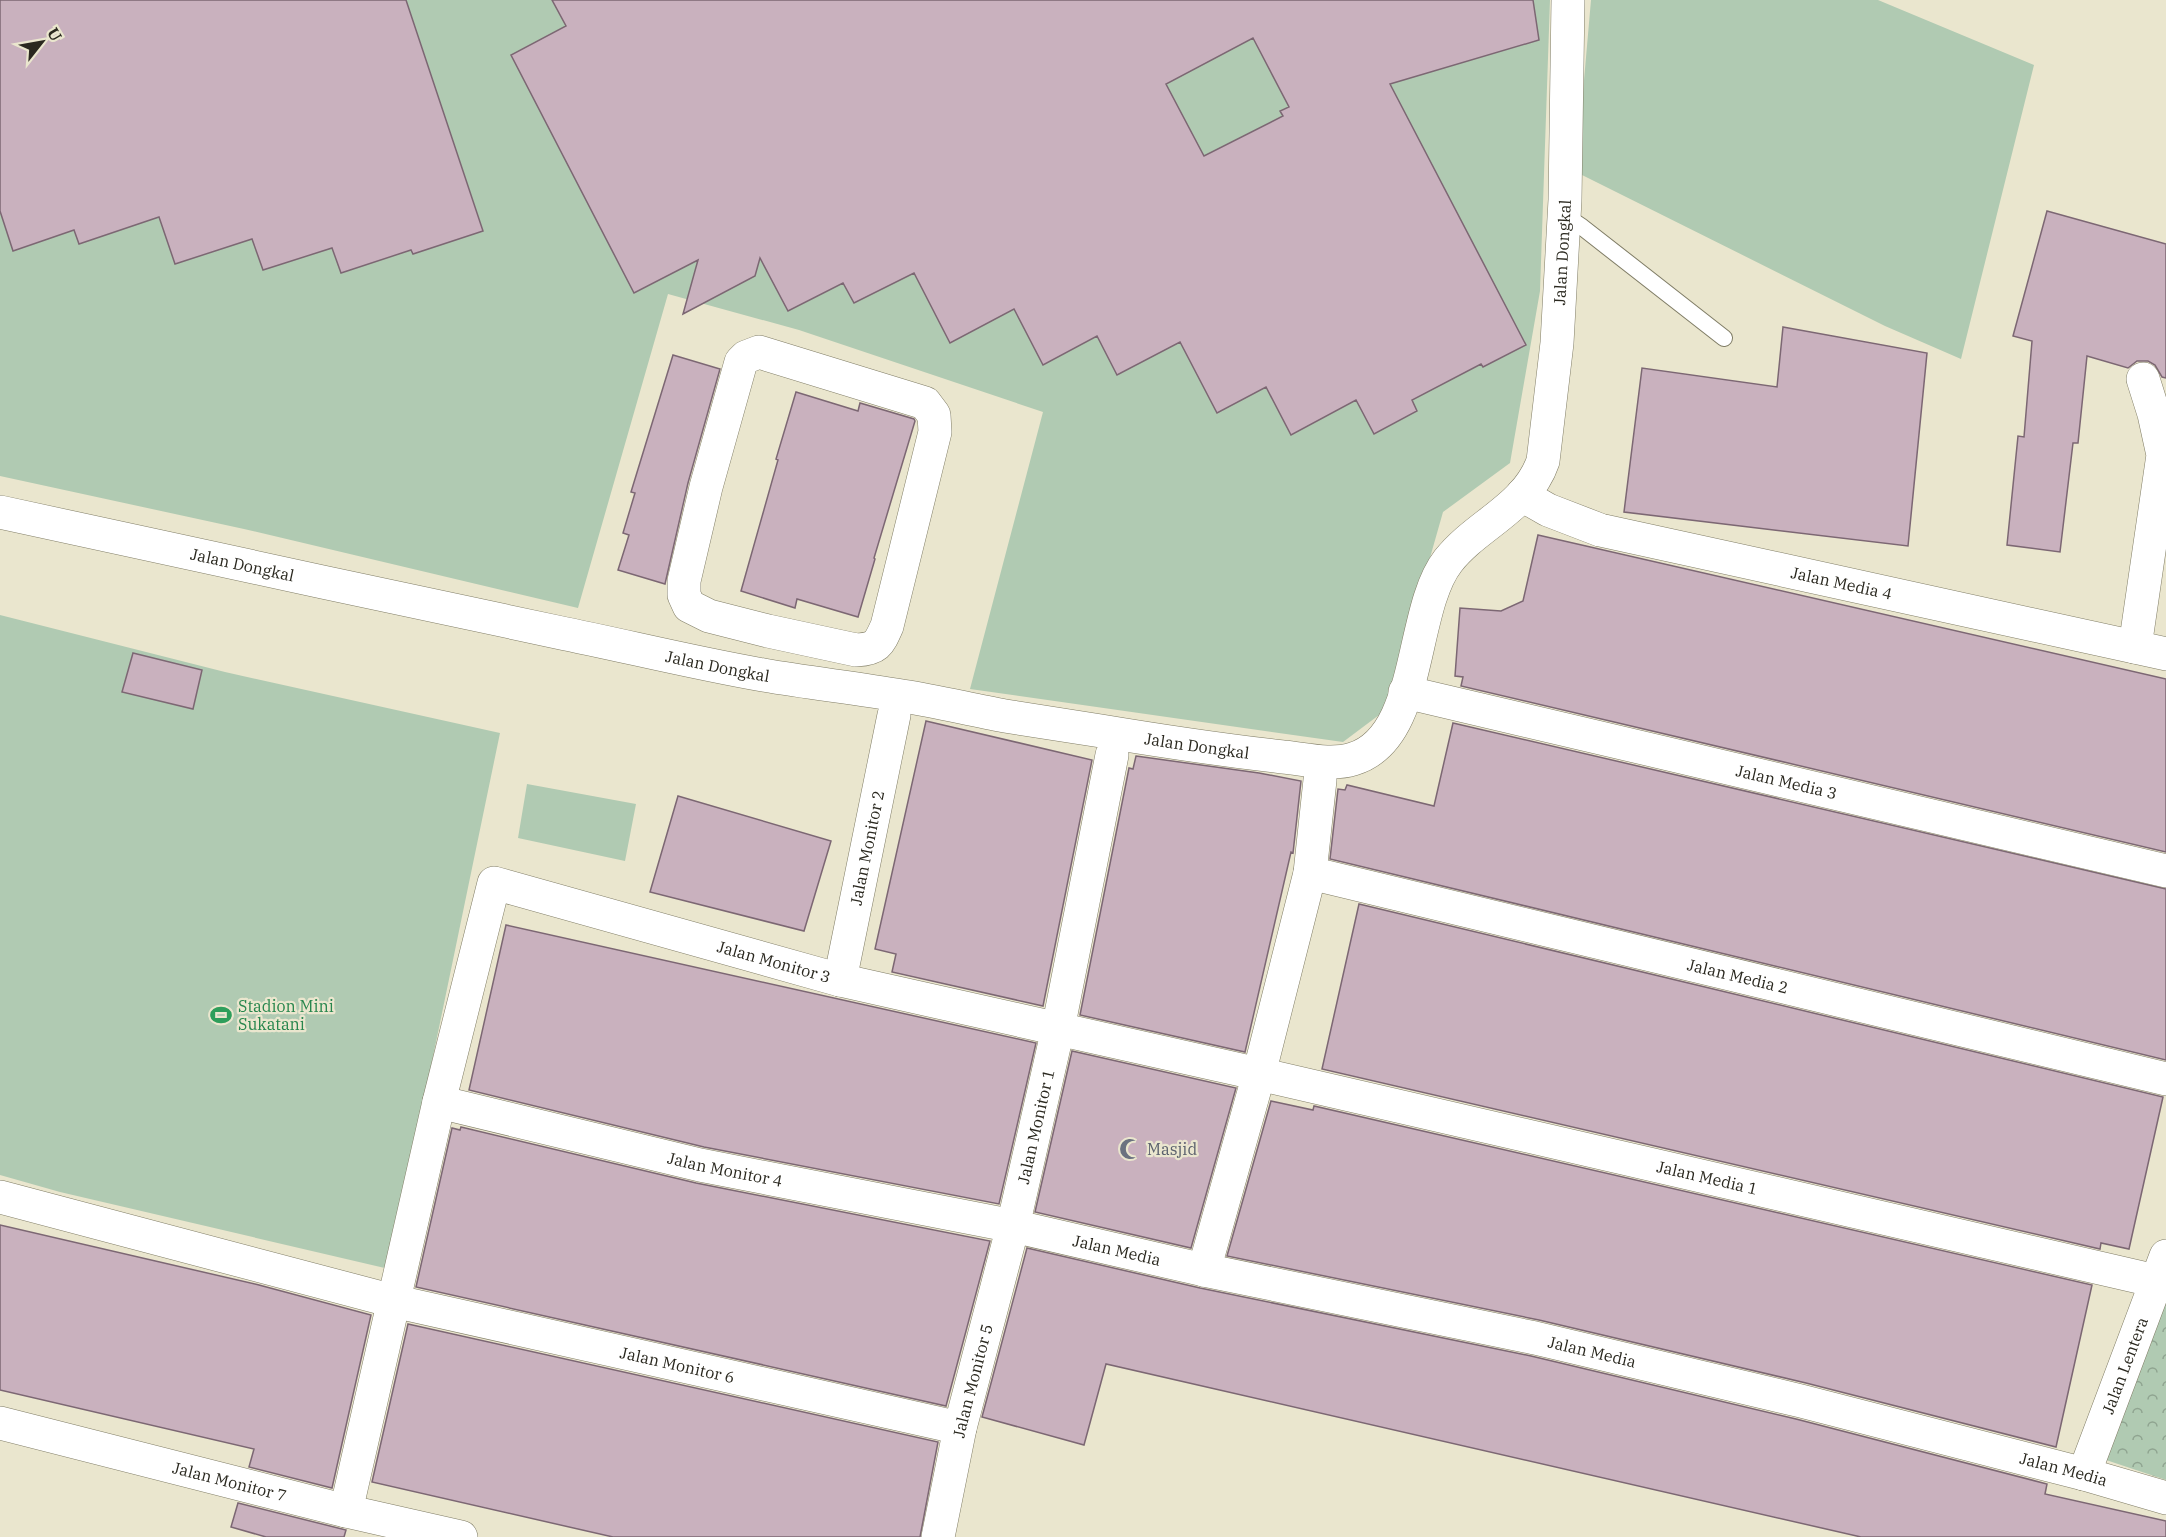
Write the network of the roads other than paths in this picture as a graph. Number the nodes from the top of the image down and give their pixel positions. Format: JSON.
{"nodes":[{"id":1,"x":1568,"y":0,"type":"edge"},
{"id":2,"x":1564,"y":215,"type":"junction"},
{"id":3,"x":1724,"y":338,"type":"dead end"},
{"id":4,"x":2143,"y":379,"type":"dead end"},
{"id":5,"x":1522,"y":495,"type":"junction"},
{"id":6,"x":0,"y":512,"type":"edge"},
{"id":7,"x":768,"y":631,"type":"junction"},
{"id":8,"x":2151,"y":650,"type":"edge"},
{"id":9,"x":763,"y":675,"type":"junction"},
{"id":10,"x":1405,"y":693,"type":"junction"},
{"id":11,"x":894,"y":715,"type":"dead end"},
{"id":12,"x":1112,"y":755,"type":"dead end"},
{"id":13,"x":1320,"y":780,"type":"dead end"},
{"id":14,"x":2166,"y":872,"type":"edge"},
{"id":15,"x":1310,"y":873,"type":"junction"},
{"id":16,"x":840,"y":980,"type":"junction"},
{"id":17,"x":1058,"y":1029,"type":"junction"},
{"id":18,"x":1258,"y":1074,"type":"junction"},
{"id":19,"x":2166,"y":1079,"type":"edge"},
{"id":20,"x":439,"y":1102,"type":"junction"},
{"id":21,"x":0,"y":1197,"type":"edge"},
{"id":22,"x":1013,"y":1226,"type":"junction"},
{"id":23,"x":2161,"y":1268,"type":"edge"},
{"id":24,"x":1204,"y":1270,"type":"junction"},
{"id":25,"x":393,"y":1301,"type":"junction"},
{"id":26,"x":0,"y":1423,"type":"edge"},
{"id":27,"x":960,"y":1428,"type":"junction"},
{"id":28,"x":2084,"y":1474,"type":"junction"},
{"id":29,"x":2166,"y":1498,"type":"edge"},
{"id":30,"x":346,"y":1511,"type":"junction"},
{"id":31,"x":461,"y":1537,"type":"edge"},
{"id":32,"x":938,"y":1537,"type":"edge"}],
"edges":[{"from":1,"to":2,"type":"street","name":"Jalan Dongkal"},
{"from":2,"to":3,"type":"lane"},
{"from":2,"to":5,"type":"street","name":"Jalan Dongkal"},
{"from":4,"to":8,"type":"street"},
{"from":5,"to":8,"type":"street","name":"Jalan Media 4"},
{"from":5,"to":10,"type":"street","name":"Jalan Dongkal"},
{"from":6,"to":9,"type":"street","name":"Jalan Dongkal"},
{"from":7,"to":7,"type":"street"},
{"from":7,"to":9,"type":"street"},
{"from":9,"to":10,"type":"street","name":"Jalan Dongkal"},
{"from":10,"to":14,"type":"street","name":"Jalan Media 3"},
{"from":11,"to":16,"type":"street","name":"Jalan Monitor 2"},
{"from":12,"to":17,"type":"street","name":"Jalan Monitor 1"},
{"from":13,"to":15,"type":"street"},
{"from":15,"to":18,"type":"street"},
{"from":15,"to":19,"type":"street","name":"Jalan Media 2"},
{"from":16,"to":17,"type":"street","name":"Jalan Monitor 3"},
{"from":16,"to":20,"type":"street","name":"Jalan Monitor 3"},
{"from":17,"to":18,"type":"street","name":"Jalan Monitor 3"},
{"from":17,"to":22,"type":"street","name":"Jalan Monitor 1"},
{"from":18,"to":23,"type":"street","name":"Jalan Media 1"},
{"from":18,"to":24,"type":"street"},
{"from":20,"to":22,"type":"street","name":"Jalan Monitor 4"},
{"from":20,"to":25,"type":"street"},
{"from":21,"to":25,"type":"street"},
{"from":22,"to":24,"type":"street","name":"Jalan Media"},
{"from":22,"to":27,"type":"street","name":"Jalan Monitor 5"},
{"from":23,"to":28,"type":"street","name":"Jalan Lentera"},
{"from":24,"to":28,"type":"street","name":"Jalan Media"},
{"from":25,"to":27,"type":"street","name":"Jalan Monitor 6"},
{"from":25,"to":30,"type":"street"},
{"from":26,"to":30,"type":"street","name":"Jalan Monitor 7"},
{"from":27,"to":32,"type":"street","name":"Jalan Monitor 5"},
{"from":28,"to":29,"type":"street","name":"Jalan Media"},
{"from":30,"to":31,"type":"street","name":"Jalan Monitor 7"}]}
